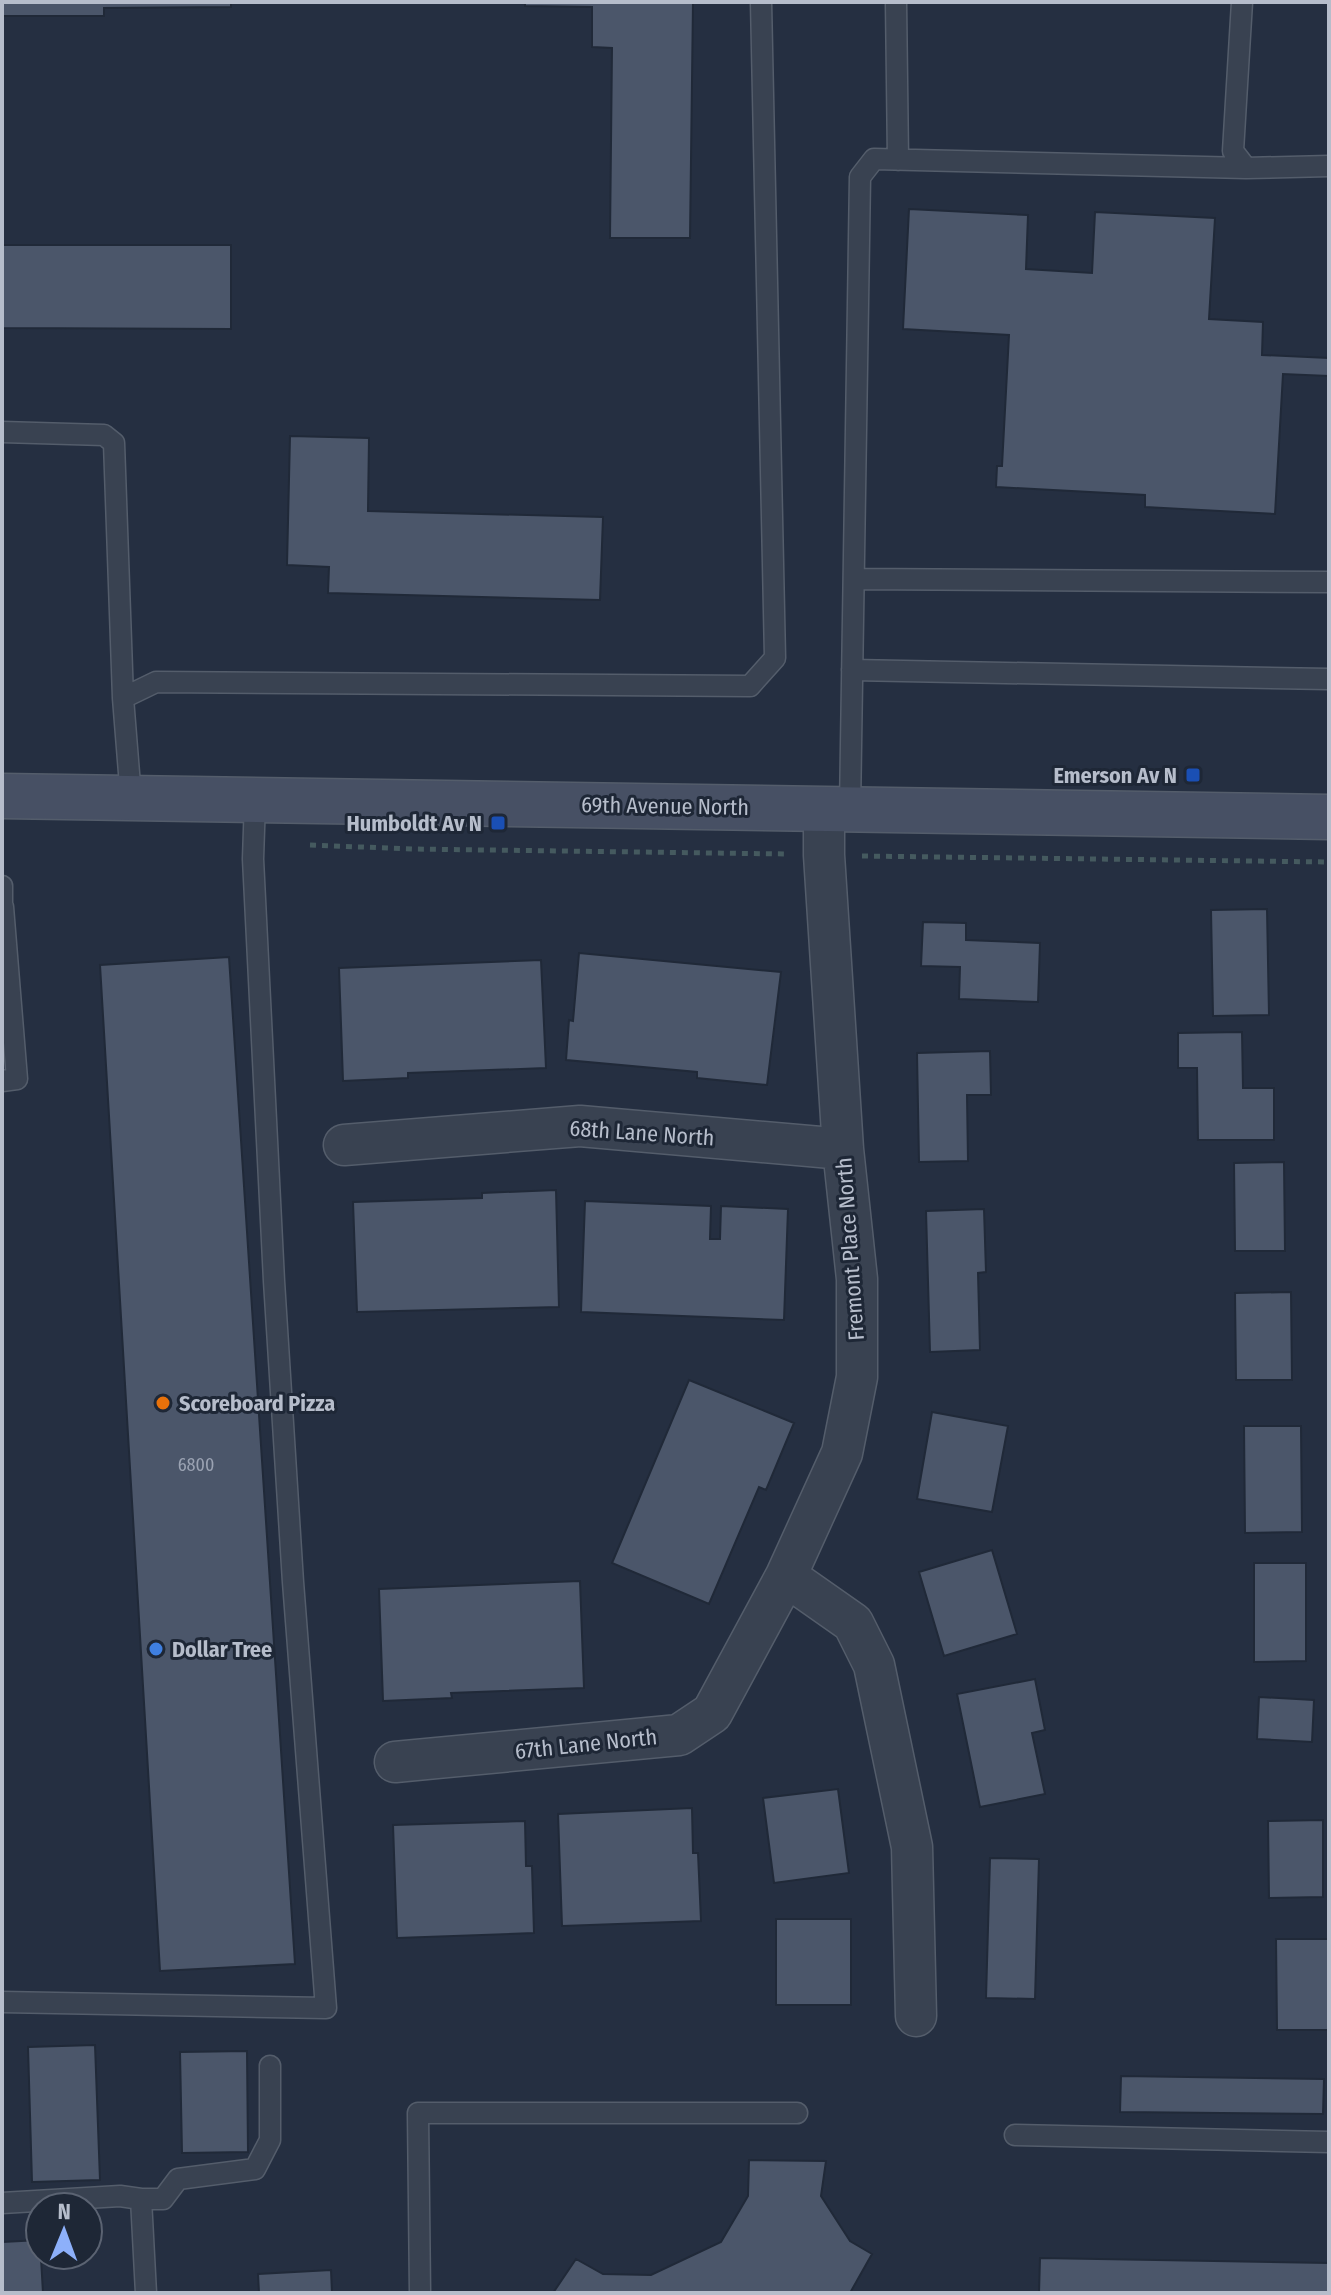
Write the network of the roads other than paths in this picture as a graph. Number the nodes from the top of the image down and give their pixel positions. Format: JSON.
{"nodes":[{"id":1,"x":761,"y":2,"type":"edge"},
{"id":2,"x":896,"y":2,"type":"edge"},
{"id":3,"x":1242,"y":2,"type":"edge"},
{"id":4,"x":898,"y":160,"type":"junction"},
{"id":5,"x":1329,"y":166,"type":"edge"},
{"id":6,"x":1246,"y":168,"type":"junction"},
{"id":7,"x":2,"y":432,"type":"edge"},
{"id":8,"x":854,"y":579,"type":"junction"},
{"id":9,"x":1329,"y":582,"type":"edge"},
{"id":10,"x":852,"y":670,"type":"junction"},
{"id":11,"x":1329,"y":679,"type":"edge"},
{"id":12,"x":123,"y":698,"type":"junction"},
{"id":13,"x":2,"y":796,"type":"edge"},
{"id":14,"x":131,"y":798,"type":"junction"},
{"id":15,"x":837,"y":809,"type":"junction"},
{"id":16,"x":1329,"y":817,"type":"edge"},
{"id":17,"x":254,"y":821,"type":"junction"},
{"id":18,"x":2,"y":886,"type":"edge"},
{"id":19,"x":2,"y":907,"type":"edge"},
{"id":20,"x":2,"y":1081,"type":"edge"},
{"id":21,"x":344,"y":1145,"type":"dead end"},
{"id":22,"x":843,"y":1149,"type":"junction"},
{"id":23,"x":786,"y":1576,"type":"junction"},
{"id":24,"x":395,"y":1762,"type":"dead end"},
{"id":25,"x":2,"y":2002,"type":"edge"},
{"id":26,"x":916,"y":2016,"type":"dead end"},
{"id":27,"x":270,"y":2066,"type":"dead end"},
{"id":28,"x":797,"y":2113,"type":"dead end"},
{"id":29,"x":1015,"y":2135,"type":"dead end"},
{"id":30,"x":1329,"y":2142,"type":"edge"},
{"id":31,"x":141,"y":2199,"type":"junction"},
{"id":32,"x":2,"y":2203,"type":"edge"},
{"id":33,"x":146,"y":2293,"type":"edge"},
{"id":34,"x":420,"y":2293,"type":"edge"}],
"edges":[{"from":1,"to":12,"type":"lane"},
{"from":2,"to":4,"type":"lane"},
{"from":3,"to":6,"type":"lane"},
{"from":4,"to":6,"type":"lane"},
{"from":4,"to":8,"type":"lane"},
{"from":5,"to":6,"type":"lane"},
{"from":7,"to":12,"type":"lane"},
{"from":8,"to":9,"type":"lane"},
{"from":8,"to":10,"type":"lane"},
{"from":10,"to":11,"type":"lane"},
{"from":10,"to":15,"type":"lane"},
{"from":12,"to":14,"type":"lane"},
{"from":13,"to":14,"type":"street","name":"69th Avenue North"},
{"from":14,"to":17,"type":"street","name":"69th Avenue North"},
{"from":15,"to":16,"type":"street","name":"69th Avenue North"},
{"from":15,"to":17,"type":"street","name":"69th Avenue North"},
{"from":15,"to":22,"type":"street","name":"Fremont Place North"},
{"from":17,"to":25,"type":"lane"},
{"from":18,"to":19,"type":"lane"},
{"from":19,"to":20,"type":"lane"},
{"from":21,"to":22,"type":"street","name":"68th Lane North"},
{"from":22,"to":23,"type":"street","name":"Fremont Place North"},
{"from":23,"to":24,"type":"street","name":"67th Lane North"},
{"from":23,"to":26,"type":"street"},
{"from":27,"to":31,"type":"lane"},
{"from":28,"to":34,"type":"lane"},
{"from":29,"to":30,"type":"lane"},
{"from":31,"to":32,"type":"lane"},
{"from":31,"to":33,"type":"lane"}]}
